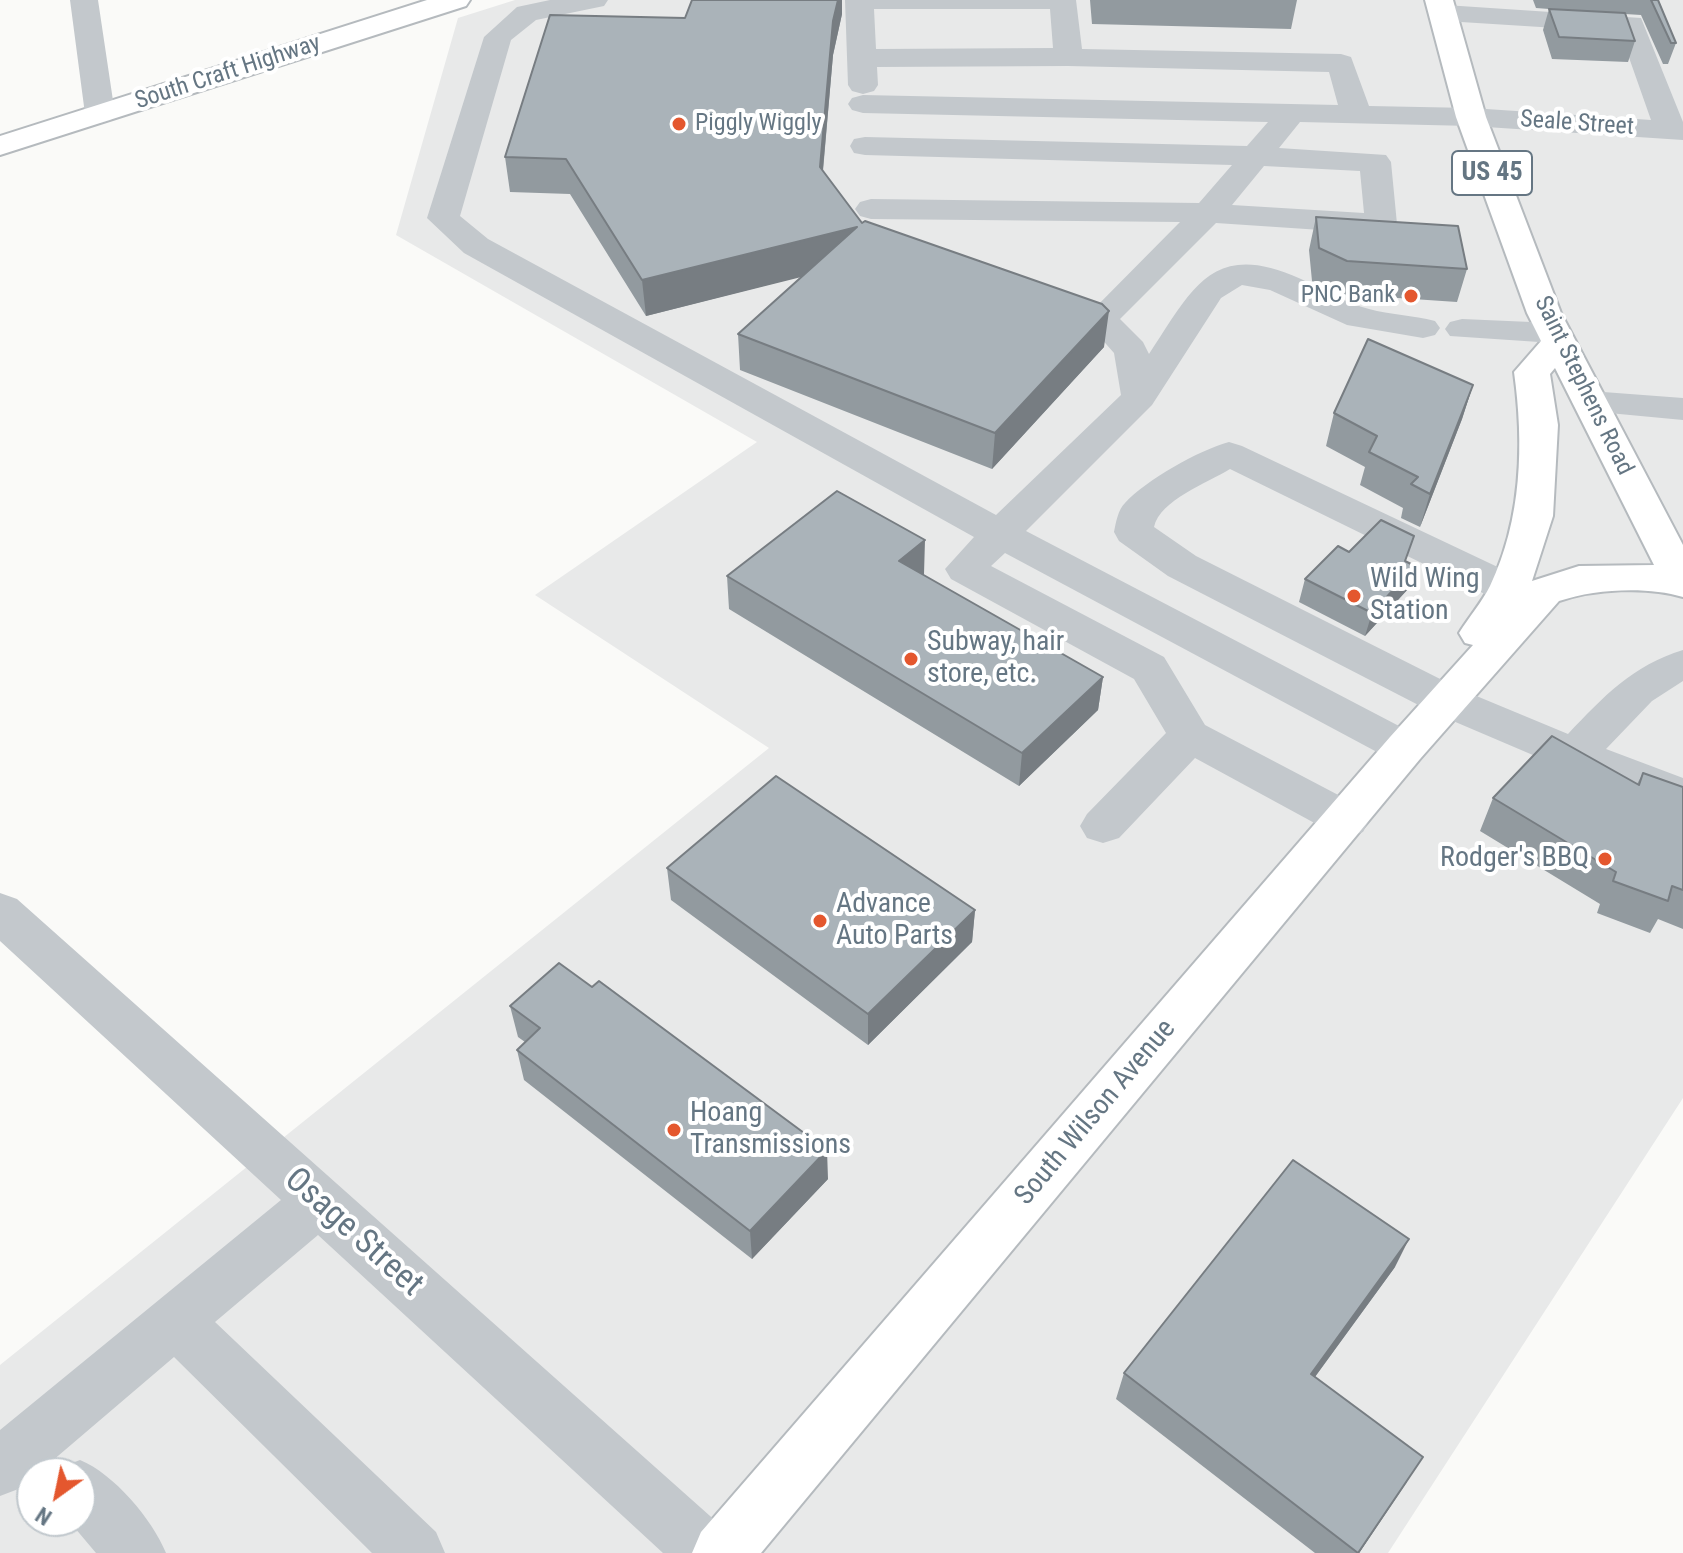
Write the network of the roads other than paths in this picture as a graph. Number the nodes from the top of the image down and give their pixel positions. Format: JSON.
{"nodes":[{"id":1,"x":84,"y":0,"type":"edge"},
{"id":2,"x":456,"y":0,"type":"edge"},
{"id":3,"x":594,"y":0,"type":"edge"},
{"id":4,"x":859,"y":1,"type":"edge"},
{"id":5,"x":1442,"y":7,"type":"edge"},
{"id":6,"x":1068,"y":57,"type":"junction"},
{"id":7,"x":862,"y":58,"type":"junction"},
{"id":8,"x":863,"y":104,"type":"junction"},
{"id":9,"x":1292,"y":113,"type":"junction"},
{"id":10,"x":100,"y":114,"type":"junction"},
{"id":11,"x":1356,"y":114,"type":"junction"},
{"id":12,"x":1471,"y":117,"type":"junction"},
{"id":13,"x":1677,"y":131,"type":"edge"},
{"id":14,"x":0,"y":146,"type":"edge"},
{"id":15,"x":865,"y":146,"type":"junction"},
{"id":16,"x":1255,"y":156,"type":"junction"},
{"id":17,"x":1208,"y":213,"type":"junction"},
{"id":18,"x":1423,"y":328,"type":"dead end"},
{"id":19,"x":1462,"y":329,"type":"dead end"},
{"id":20,"x":1556,"y":338,"type":"junction"},
{"id":21,"x":1139,"y":397,"type":"junction"},
{"id":22,"x":1590,"y":402,"type":"junction"},
{"id":23,"x":1683,"y":409,"type":"edge"},
{"id":24,"x":1002,"y":535,"type":"junction"},
{"id":25,"x":1682,"y":580,"type":"edge"},
{"id":26,"x":1509,"y":589,"type":"junction"},
{"id":27,"x":1683,"y":665,"type":"edge"},
{"id":28,"x":1459,"y":688,"type":"junction"},
{"id":29,"x":1190,"y":736,"type":"junction"},
{"id":30,"x":1405,"y":748,"type":"junction"},
{"id":31,"x":1575,"y":755,"type":"junction"},
{"id":32,"x":1683,"y":795,"type":"edge"},
{"id":33,"x":1347,"y":820,"type":"junction"},
{"id":34,"x":1103,"y":826,"type":"dead end"},
{"id":35,"x":0,"y":912,"type":"edge"},
{"id":36,"x":318,"y":1202,"type":"junction"},
{"id":37,"x":175,"y":1321,"type":"junction"},
{"id":38,"x":35,"y":1457,"type":"edge"},
{"id":39,"x":96,"y":1507,"type":"edge"},
{"id":40,"x":136,"y":1553,"type":"edge"},
{"id":41,"x":415,"y":1553,"type":"edge"},
{"id":42,"x":707,"y":1553,"type":"edge"},
{"id":43,"x":722,"y":1553,"type":"edge"}],
"edges":[{"from":1,"to":10,"type":"street"},
{"from":2,"to":10,"type":"main road","name":"South Craft Highway"},
{"from":3,"to":24,"type":"street"},
{"from":4,"to":6,"type":"street"},
{"from":4,"to":7,"type":"street"},
{"from":5,"to":12,"type":"main road","name":"Saint Stephens Road","number":"US 45"},
{"from":5,"to":13,"type":"street"},
{"from":6,"to":7,"type":"street"},
{"from":6,"to":11,"type":"street"},
{"from":7,"to":8,"type":"street"},
{"from":8,"to":9,"type":"street","name":"Seale Street"},
{"from":8,"to":15,"type":"street"},
{"from":9,"to":11,"type":"street","name":"Seale Street"},
{"from":9,"to":16,"type":"street"},
{"from":10,"to":14,"type":"main road","name":"South Craft Highway"},
{"from":11,"to":12,"type":"street","name":"Seale Street"},
{"from":12,"to":13,"type":"street","name":"Seale Street"},
{"from":12,"to":20,"type":"main road","name":"Saint Stephens Road","number":"US 45"},
{"from":15,"to":16,"type":"street"},
{"from":15,"to":17,"type":"street"},
{"from":16,"to":17,"type":"street"},
{"from":16,"to":17,"type":"street"},
{"from":17,"to":21,"type":"street"},
{"from":18,"to":21,"type":"street"},
{"from":19,"to":20,"type":"street"},
{"from":20,"to":22,"type":"main road","name":"Saint Stephens Road","number":"US 45"},
{"from":20,"to":26,"type":"main road"},
{"from":21,"to":24,"type":"street"},
{"from":22,"to":23,"type":"street"},
{"from":22,"to":25,"type":"main road","name":"Saint Stephens Road","number":"US 45"},
{"from":24,"to":29,"type":"street"},
{"from":24,"to":30,"type":"street"},
{"from":25,"to":28,"type":"main road","name":"South Wilson Avenue"},
{"from":26,"to":28,"type":"main road"},
{"from":26,"to":28,"type":"street"},
{"from":27,"to":31,"type":"street"},
{"from":28,"to":30,"type":"main road","name":"South Wilson Avenue"},
{"from":28,"to":31,"type":"street"},
{"from":29,"to":33,"type":"street"},
{"from":29,"to":34,"type":"street"},
{"from":30,"to":33,"type":"main road","name":"South Wilson Avenue"},
{"from":31,"to":32,"type":"street"},
{"from":33,"to":43,"type":"main road","name":"South Wilson Avenue"},
{"from":35,"to":36,"type":"street","name":"Osage Street"},
{"from":36,"to":37,"type":"street"},
{"from":36,"to":42,"type":"street","name":"Osage Street"},
{"from":37,"to":38,"type":"street"},
{"from":37,"to":41,"type":"street"},
{"from":39,"to":40,"type":"street"}]}
